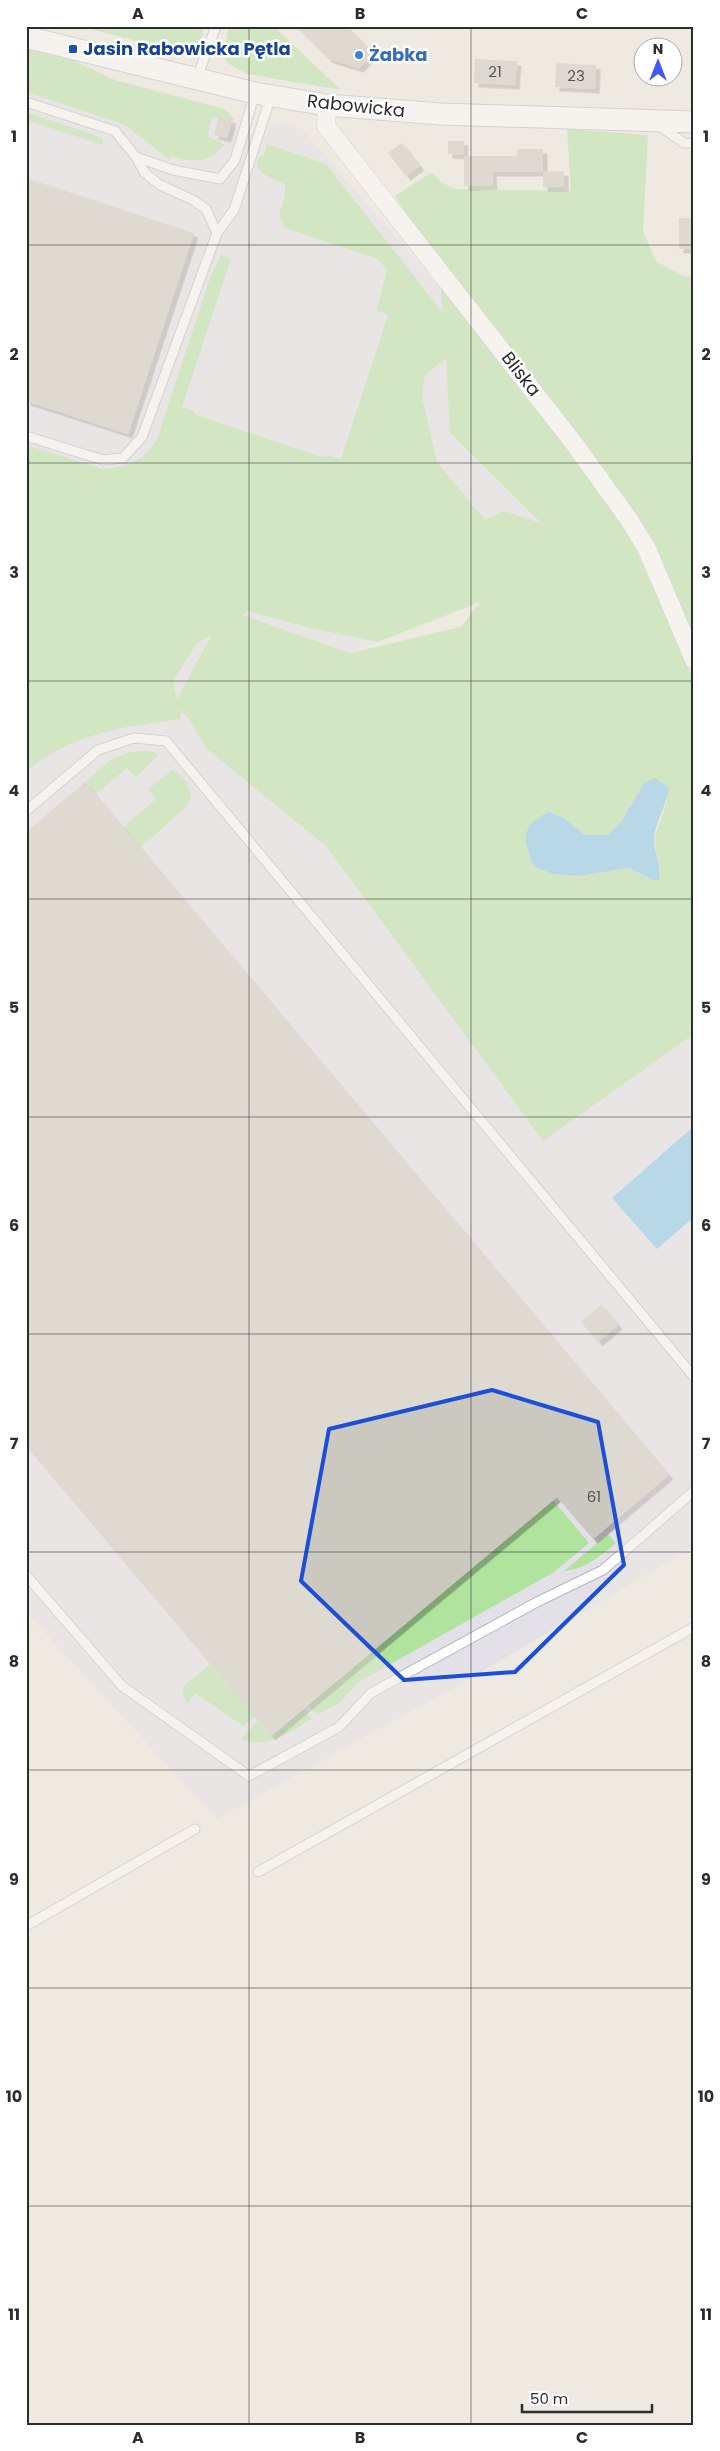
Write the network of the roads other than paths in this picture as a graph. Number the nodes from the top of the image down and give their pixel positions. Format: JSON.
{"nodes":[{"id":1,"x":216,"y":26,"type":"edge"},
{"id":2,"x":26,"y":37,"type":"edge"},
{"id":3,"x":197,"y":78,"type":"junction"},
{"id":4,"x":263,"y":94,"type":"junction"},
{"id":5,"x":26,"y":102,"type":"edge"},
{"id":6,"x":327,"y":105,"type":"junction"},
{"id":7,"x":654,"y":122,"type":"junction"},
{"id":8,"x":694,"y":122,"type":"edge"},
{"id":9,"x":694,"y":143,"type":"edge"},
{"id":10,"x":136,"y":157,"type":"junction"},
{"id":11,"x":217,"y":233,"type":"junction"},
{"id":12,"x":26,"y":436,"type":"edge"},
{"id":13,"x":694,"y":660,"type":"edge"},
{"id":14,"x":26,"y":811,"type":"edge"},
{"id":15,"x":694,"y":1377,"type":"edge"},
{"id":16,"x":694,"y":1491,"type":"edge"},
{"id":17,"x":26,"y":1575,"type":"edge"},
{"id":18,"x":694,"y":1627,"type":"edge"},
{"id":19,"x":195,"y":1829,"type":"dead end"},
{"id":20,"x":258,"y":1872,"type":"dead end"},
{"id":21,"x":26,"y":1926,"type":"edge"}],
"edges":[{"from":1,"to":3,"type":"lane"},
{"from":2,"to":3,"type":"street","name":"Rabowicka"},
{"from":3,"to":4,"type":"street","name":"Rabowicka"},
{"from":4,"to":6,"type":"street","name":"Rabowicka"},
{"from":4,"to":10,"type":"lane"},
{"from":4,"to":11,"type":"lane"},
{"from":5,"to":10,"type":"lane"},
{"from":6,"to":7,"type":"street","name":"Rabowicka"},
{"from":6,"to":13,"type":"street","name":"Bliska"},
{"from":7,"to":8,"type":"street","name":"Rabowicka"},
{"from":7,"to":9,"type":"lane"},
{"from":10,"to":11,"type":"lane"},
{"from":11,"to":12,"type":"lane"},
{"from":14,"to":15,"type":"lane"},
{"from":16,"to":17,"type":"lane"},
{"from":18,"to":20,"type":"lane"},
{"from":19,"to":21,"type":"lane"}]}
